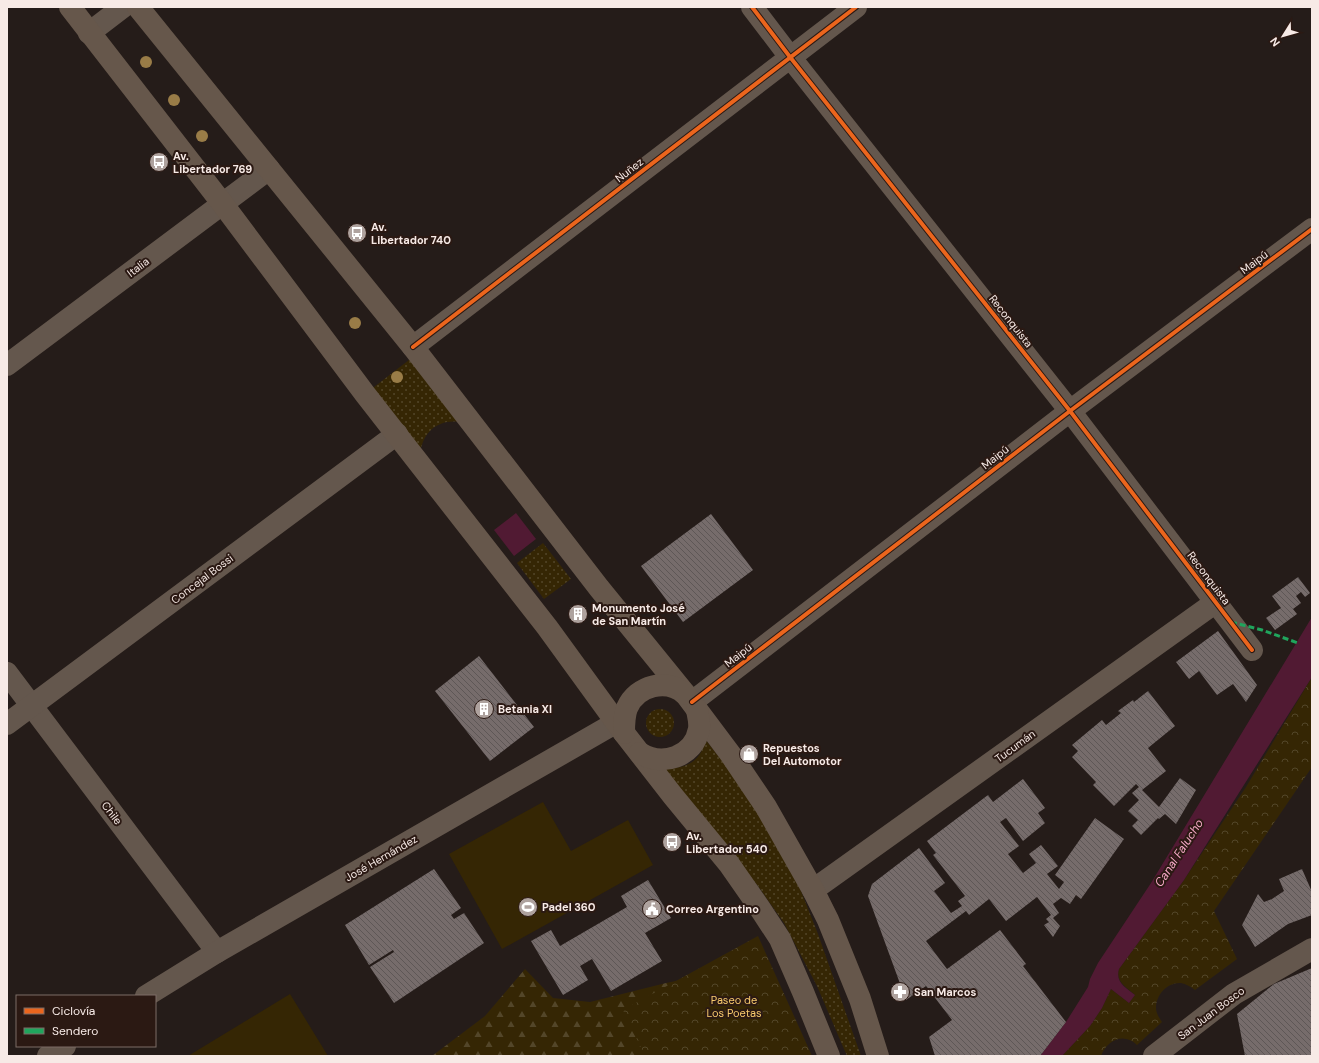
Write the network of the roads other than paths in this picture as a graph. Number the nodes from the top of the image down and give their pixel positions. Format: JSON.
{"nodes":[{"id":1,"x":70,"y":7,"type":"edge"},
{"id":2,"x":123,"y":7,"type":"edge"},
{"id":3,"x":138,"y":7,"type":"edge"},
{"id":4,"x":752,"y":7,"type":"edge"},
{"id":5,"x":856,"y":7,"type":"edge"},
{"id":6,"x":90,"y":33,"type":"junction"},
{"id":7,"x":790,"y":57,"type":"junction"},
{"id":8,"x":269,"y":169,"type":"junction"},
{"id":9,"x":222,"y":203,"type":"junction"},
{"id":10,"x":1312,"y":229,"type":"edge"},
{"id":11,"x":413,"y":347,"type":"junction"},
{"id":12,"x":7,"y":365,"type":"edge"},
{"id":13,"x":1070,"y":411,"type":"junction"},
{"id":14,"x":397,"y":434,"type":"junction"},
{"id":15,"x":1216,"y":602,"type":"junction"},
{"id":16,"x":1252,"y":650,"type":"dead end"},
{"id":17,"x":7,"y":673,"type":"edge"},
{"id":18,"x":692,"y":702,"type":"junction"},
{"id":19,"x":32,"y":705,"type":"junction"},
{"id":20,"x":7,"y":724,"type":"edge"},
{"id":21,"x":621,"y":728,"type":"junction"},
{"id":22,"x":640,"y":753,"type":"junction"},
{"id":23,"x":814,"y":890,"type":"junction"},
{"id":24,"x":1312,"y":949,"type":"edge"},
{"id":25,"x":217,"y":952,"type":"junction"},
{"id":26,"x":148,"y":995,"type":"edge"},
{"id":27,"x":63,"y":1047,"type":"edge"},
{"id":28,"x":48,"y":1056,"type":"edge"},
{"id":29,"x":829,"y":1056,"type":"edge"},
{"id":30,"x":878,"y":1056,"type":"edge"},
{"id":31,"x":1154,"y":1056,"type":"edge"}],
"edges":[{"from":1,"to":6,"type":"main road"},
{"from":2,"to":6,"type":"street"},
{"from":3,"to":8,"type":"main road"},
{"from":4,"to":7,"type":"street","name":"Reconquista"},
{"from":5,"to":7,"type":"street","name":"Nuñez"},
{"from":6,"to":9,"type":"main road"},
{"from":7,"to":11,"type":"street","name":"Nuñez"},
{"from":7,"to":13,"type":"street","name":"Reconquista"},
{"from":8,"to":9,"type":"street","name":"Italia"},
{"from":8,"to":11,"type":"main road"},
{"from":9,"to":12,"type":"street","name":"Italia"},
{"from":9,"to":14,"type":"main road"},
{"from":10,"to":13,"type":"street","name":"Maipú"},
{"from":11,"to":18,"type":"main road"},
{"from":13,"to":15,"type":"street","name":"Reconquista"},
{"from":13,"to":18,"type":"street","name":"Maipú"},
{"from":14,"to":19,"type":"street","name":"Concejal Bossi"},
{"from":14,"to":21,"type":"main road"},
{"from":15,"to":16,"type":"street","name":"Reconquista"},
{"from":15,"to":23,"type":"street","name":"Tucumán"},
{"from":17,"to":19,"type":"street","name":"Chile"},
{"from":18,"to":21,"type":"main road"},
{"from":18,"to":22,"type":"main road"},
{"from":18,"to":23,"type":"main road"},
{"from":19,"to":20,"type":"street","name":"Concejal Bossi"},
{"from":19,"to":25,"type":"street","name":"Chile"},
{"from":21,"to":22,"type":"main road"},
{"from":21,"to":25,"type":"street","name":"José Hernández"},
{"from":22,"to":29,"type":"main road"},
{"from":23,"to":30,"type":"main road"},
{"from":24,"to":31,"type":"street","name":"San Juan Bosco"},
{"from":25,"to":26,"type":"street","name":"José Hernández"},
{"from":27,"to":28,"type":"street"}]}
